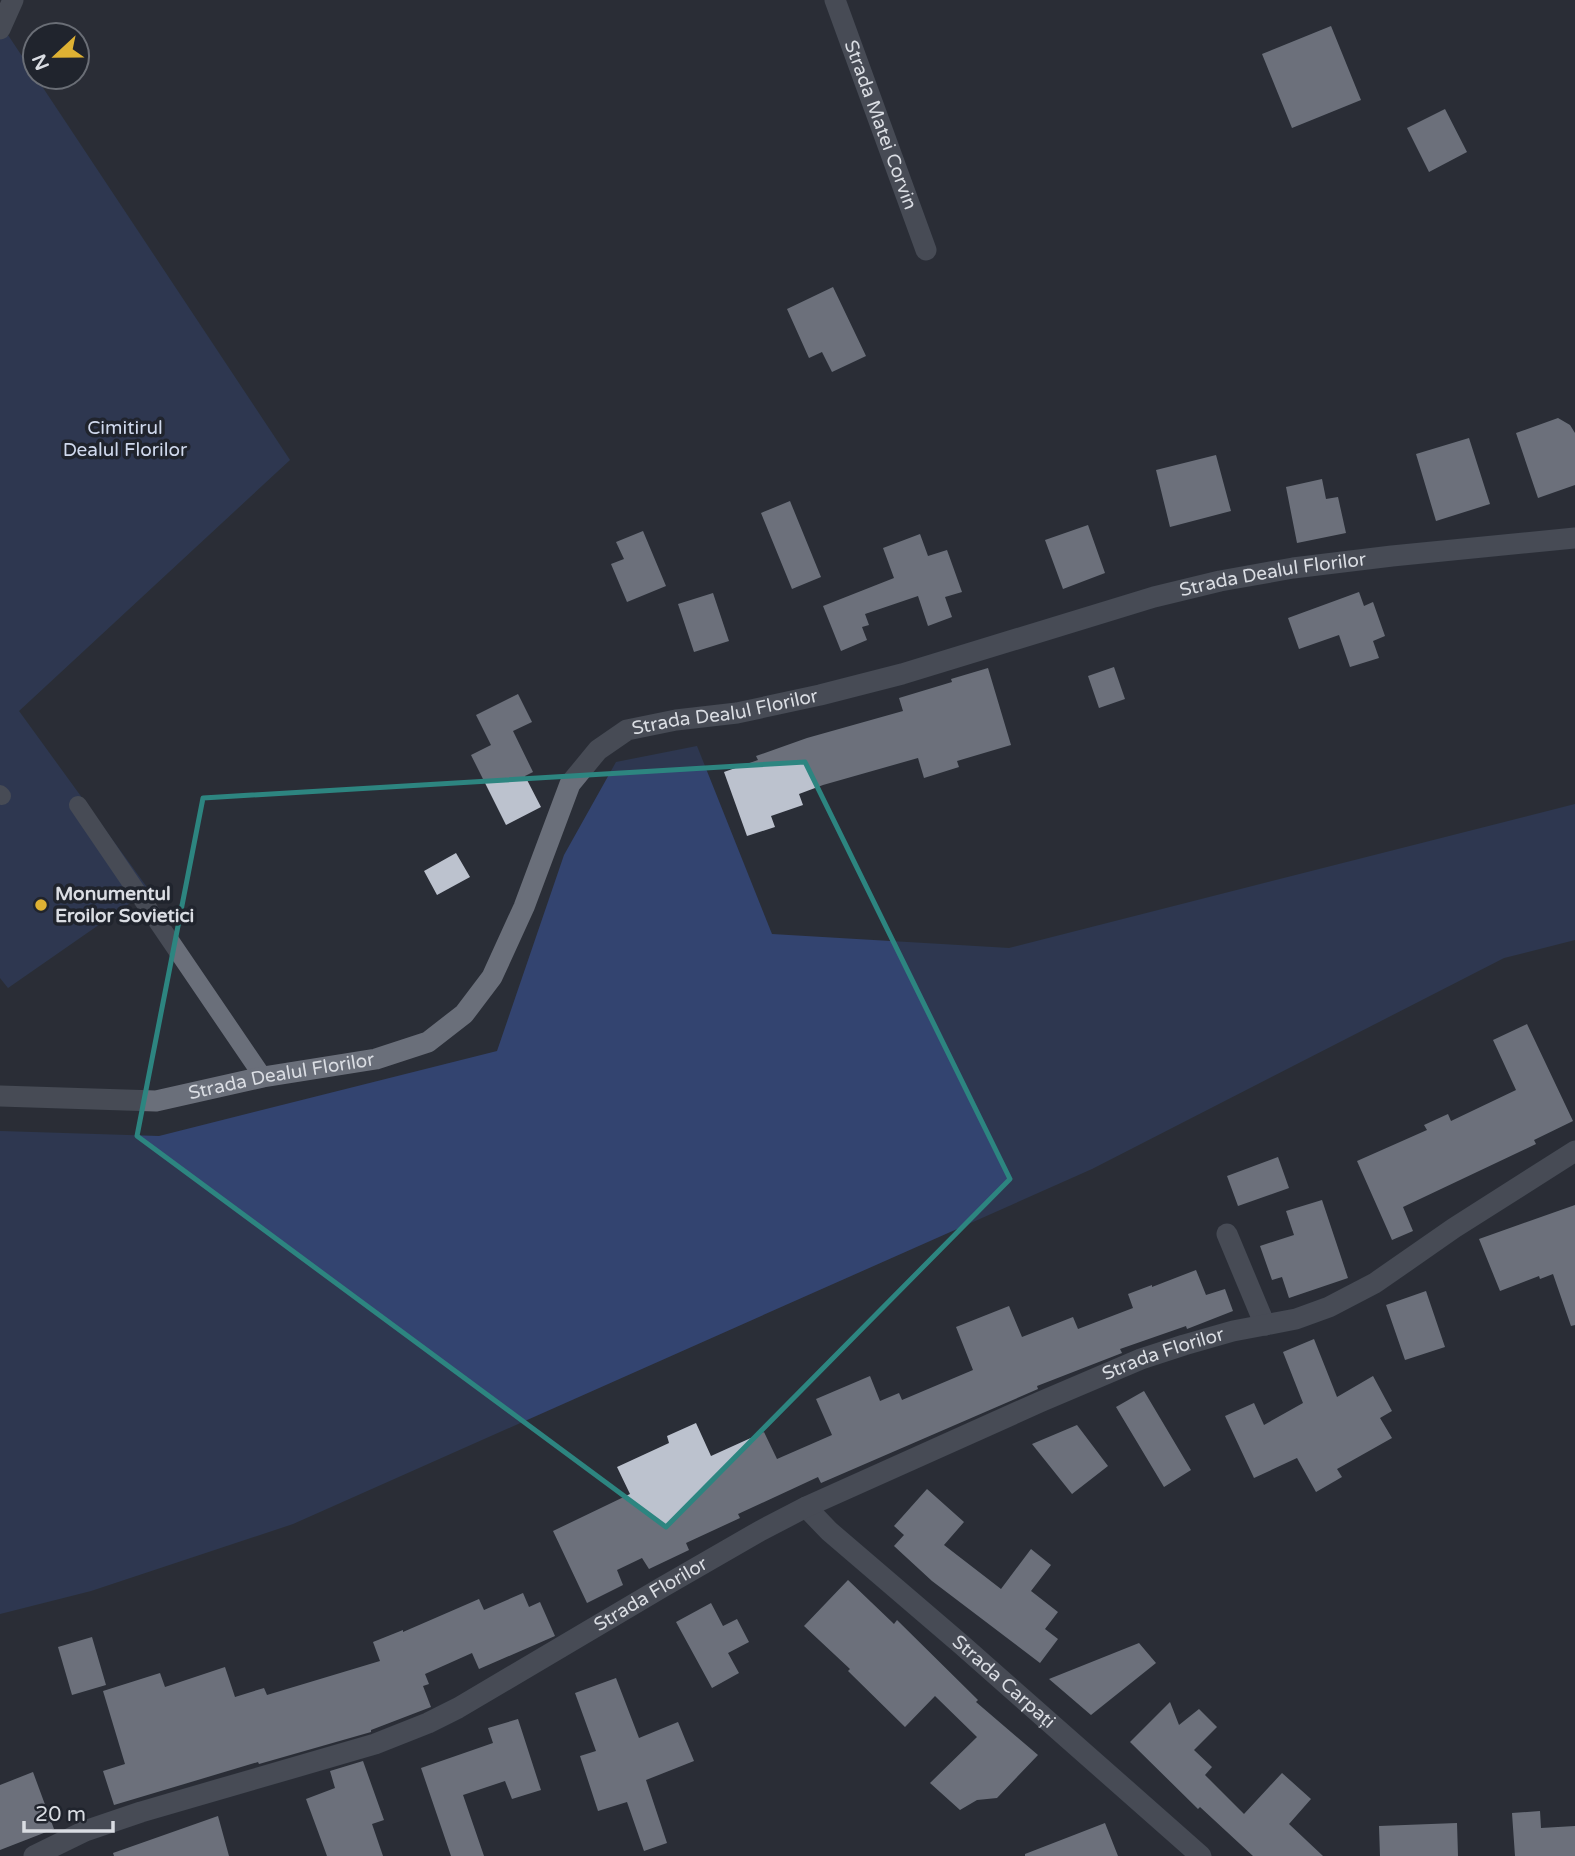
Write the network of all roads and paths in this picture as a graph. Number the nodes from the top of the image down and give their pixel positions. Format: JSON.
{"nodes":[{"id":1,"x":13,"y":0,"type":"edge"},
{"id":2,"x":835,"y":0,"type":"edge"},
{"id":3,"x":0,"y":29,"type":"edge"},
{"id":4,"x":926,"y":250,"type":"dead end"},
{"id":5,"x":1575,"y":538,"type":"edge"},
{"id":6,"x":78,"y":805,"type":"dead end"},
{"id":7,"x":263,"y":1077,"type":"junction"},
{"id":8,"x":0,"y":1096,"type":"edge"},
{"id":9,"x":1575,"y":1151,"type":"edge"},
{"id":10,"x":1227,"y":1234,"type":"dead end"},
{"id":11,"x":1265,"y":1325,"type":"junction"},
{"id":12,"x":806,"y":1507,"type":"junction"},
{"id":13,"x":34,"y":1856,"type":"edge"},
{"id":14,"x":1201,"y":1856,"type":"edge"}],
"edges":[{"from":1,"to":3,"type":"street"},
{"from":2,"to":4,"type":"street","name":"Strada Matei Corvin"},
{"from":5,"to":7,"type":"street","name":"Strada Dealul Florilor"},
{"from":6,"to":7,"type":"lane"},
{"from":7,"to":8,"type":"street","name":"Strada Dealul Florilor"},
{"from":9,"to":11,"type":"street","name":"Strada Florilor"},
{"from":10,"to":11,"type":"street"},
{"from":11,"to":12,"type":"street","name":"Strada Florilor"},
{"from":12,"to":13,"type":"street","name":"Strada Florilor"},
{"from":12,"to":14,"type":"street","name":"Strada Carpați"}]}
